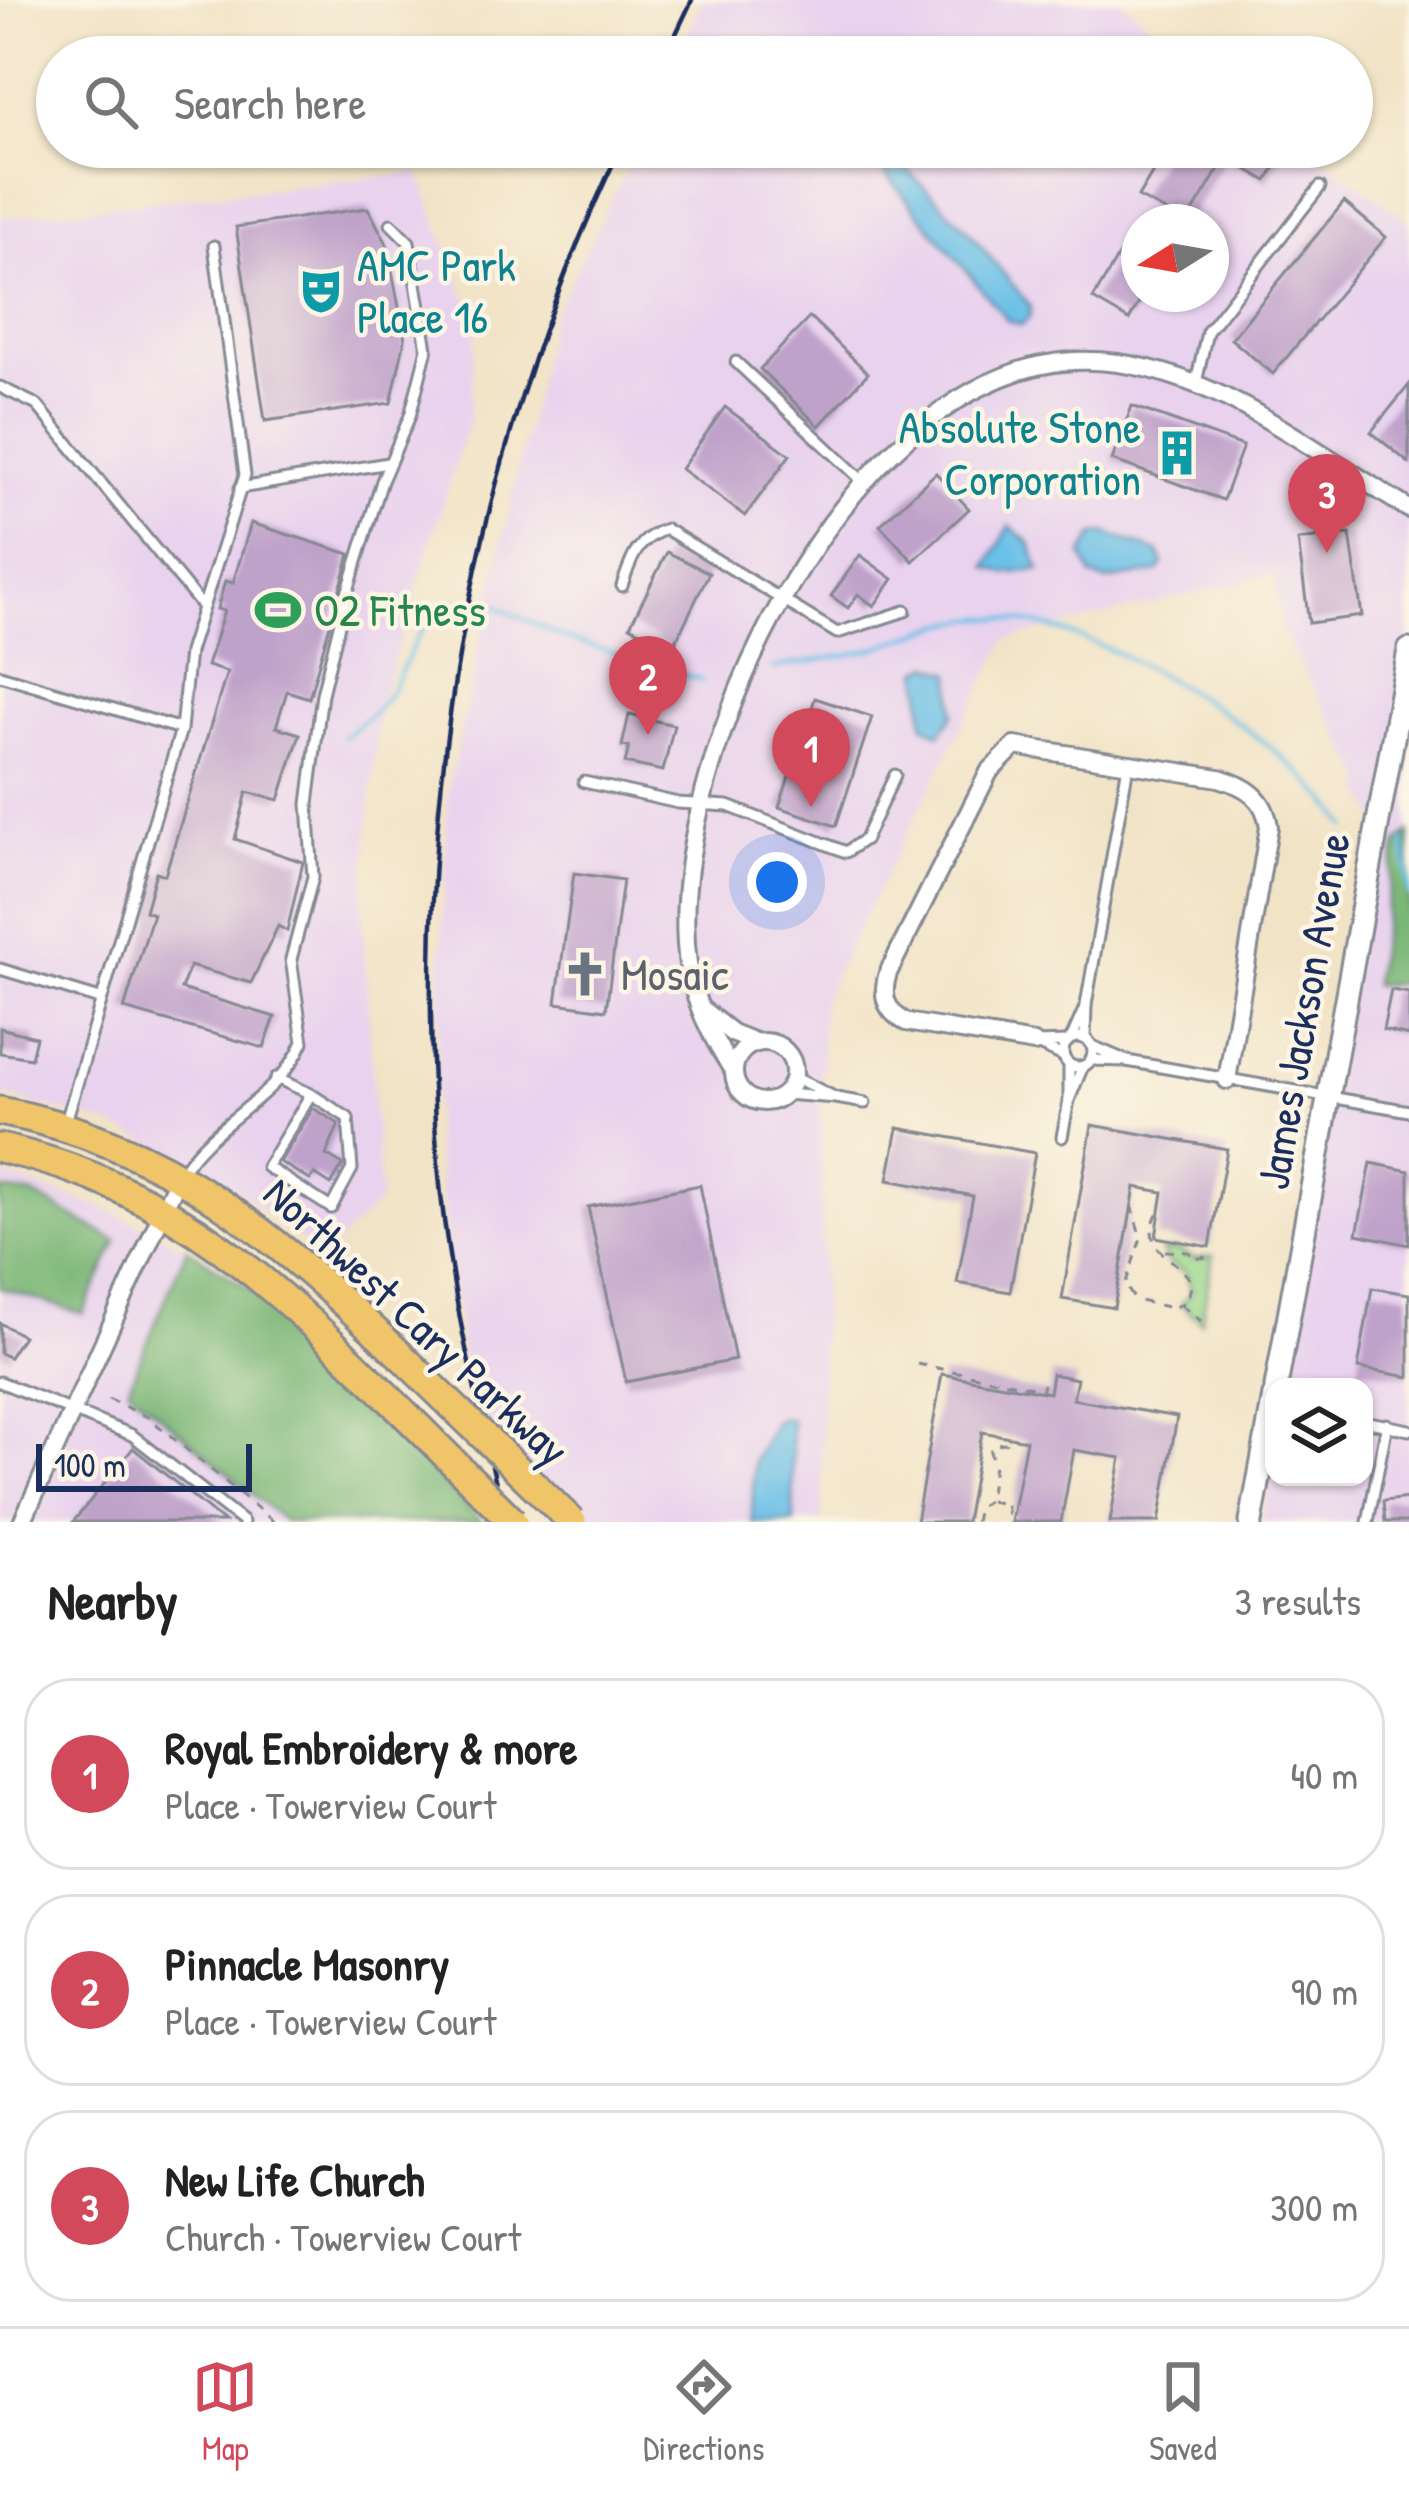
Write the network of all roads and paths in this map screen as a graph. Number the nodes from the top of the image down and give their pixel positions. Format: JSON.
{"nodes":[{"id":1,"x":1320,"y":187,"type":"dead end"},
{"id":2,"x":392,"y":224,"type":"dead end"},
{"id":3,"x":214,"y":246,"type":"dead end"},
{"id":4,"x":736,"y":362,"type":"dead end"},
{"id":5,"x":1196,"y":383,"type":"junction"},
{"id":6,"x":0,"y":387,"type":"edge"},
{"id":7,"x":389,"y":463,"type":"junction"},
{"id":8,"x":866,"y":484,"type":"junction"},
{"id":9,"x":240,"y":488,"type":"junction"},
{"id":10,"x":1409,"y":509,"type":"edge"},
{"id":11,"x":622,"y":586,"type":"dead end"},
{"id":12,"x":782,"y":598,"type":"junction"},
{"id":13,"x":202,"y":606,"type":"junction"},
{"id":14,"x":904,"y":611,"type":"dead end"},
{"id":15,"x":1409,"y":650,"type":"edge"},
{"id":16,"x":0,"y":675,"type":"edge"},
{"id":17,"x":181,"y":729,"type":"junction"},
{"id":18,"x":1128,"y":765,"type":"junction"},
{"id":19,"x":895,"y":775,"type":"dead end"},
{"id":20,"x":584,"y":782,"type":"dead end"},
{"id":21,"x":700,"y":804,"type":"junction"},
{"id":22,"x":0,"y":969,"type":"edge"},
{"id":23,"x":100,"y":999,"type":"junction"},
{"id":24,"x":1086,"y":1005,"type":"junction"},
{"id":25,"x":699,"y":1007,"type":"junction"},
{"id":26,"x":1069,"y":1040,"type":"junction"},
{"id":27,"x":757,"y":1042,"type":"junction"},
{"id":28,"x":1034,"y":1043,"type":"junction"},
{"id":29,"x":1088,"y":1043,"type":"junction"},
{"id":30,"x":1066,"y":1060,"type":"junction"},
{"id":31,"x":1127,"y":1061,"type":"junction"},
{"id":32,"x":1087,"y":1064,"type":"junction"},
{"id":33,"x":734,"y":1072,"type":"junction"},
{"id":34,"x":794,"y":1077,"type":"junction"},
{"id":35,"x":276,"y":1078,"type":"junction"},
{"id":36,"x":1227,"y":1081,"type":"junction"},
{"id":37,"x":311,"y":1094,"type":"junction"},
{"id":38,"x":785,"y":1094,"type":"junction"},
{"id":39,"x":1328,"y":1095,"type":"junction"},
{"id":40,"x":836,"y":1098,"type":"junction"},
{"id":41,"x":1070,"y":1100,"type":"junction"},
{"id":42,"x":865,"y":1103,"type":"dead end"},
{"id":43,"x":0,"y":1111,"type":"edge"},
{"id":44,"x":1409,"y":1111,"type":"edge"},
{"id":45,"x":64,"y":1126,"type":"junction"},
{"id":46,"x":1062,"y":1137,"type":"dead end"},
{"id":47,"x":0,"y":1148,"type":"edge"},
{"id":48,"x":179,"y":1176,"type":"junction"},
{"id":49,"x":1132,"y":1205,"type":"dead end"},
{"id":50,"x":165,"y":1208,"type":"junction"},
{"id":51,"x":1160,"y":1208,"type":"dead end"},
{"id":52,"x":1162,"y":1251,"type":"junction"},
{"id":53,"x":1213,"y":1256,"type":"dead end"},
{"id":54,"x":1181,"y":1305,"type":"junction"},
{"id":55,"x":1201,"y":1321,"type":"dead end"},
{"id":56,"x":917,"y":1364,"type":"dead end"},
{"id":57,"x":1278,"y":1378,"type":"edge"},
{"id":58,"x":0,"y":1382,"type":"edge"},
{"id":59,"x":1043,"y":1384,"type":"dead end"},
{"id":60,"x":108,"y":1399,"type":"dead end"},
{"id":61,"x":73,"y":1412,"type":"junction"},
{"id":62,"x":1373,"y":1422,"type":"edge"},
{"id":63,"x":1387,"y":1424,"type":"junction"},
{"id":64,"x":1409,"y":1430,"type":"edge"},
{"id":65,"x":1007,"y":1437,"type":"dead end"},
{"id":66,"x":1265,"y":1447,"type":"edge"},
{"id":67,"x":989,"y":1501,"type":"junction"},
{"id":68,"x":22,"y":1522,"type":"edge"},
{"id":69,"x":243,"y":1522,"type":"edge"},
{"id":70,"x":274,"y":1522,"type":"edge"},
{"id":71,"x":513,"y":1522,"type":"edge"},
{"id":72,"x":572,"y":1522,"type":"edge"},
{"id":73,"x":975,"y":1522,"type":"edge"},
{"id":74,"x":1009,"y":1522,"type":"edge"},
{"id":75,"x":1251,"y":1522,"type":"edge"},
{"id":76,"x":1368,"y":1522,"type":"edge"}],
"edges":[{"from":1,"to":5,"type":"lane"},
{"from":2,"to":7,"type":"lane"},
{"from":3,"to":9,"type":"lane"},
{"from":4,"to":8,"type":"lane"},
{"from":5,"to":8,"type":"street"},
{"from":5,"to":10,"type":"street"},
{"from":6,"to":13,"type":"lane"},
{"from":7,"to":9,"type":"lane"},
{"from":7,"to":35,"type":"lane"},
{"from":8,"to":12,"type":"street"},
{"from":9,"to":13,"type":"lane"},
{"from":11,"to":12,"type":"lane"},
{"from":12,"to":14,"type":"lane"},
{"from":12,"to":21,"type":"street"},
{"from":13,"to":17,"type":"lane"},
{"from":15,"to":39,"type":"street","name":"James Jackson Avenue"},
{"from":16,"to":17,"type":"lane"},
{"from":17,"to":23,"type":"lane"},
{"from":18,"to":24,"type":"lane"},
{"from":18,"to":28,"type":"street"},
{"from":18,"to":36,"type":"street"},
{"from":19,"to":21,"type":"lane"},
{"from":20,"to":21,"type":"lane"},
{"from":21,"to":25,"type":"street"},
{"from":22,"to":23,"type":"lane"},
{"from":23,"to":45,"type":"lane"},
{"from":24,"to":26,"type":"lane"},
{"from":24,"to":29,"type":"lane"},
{"from":25,"to":27,"type":"street"},
{"from":25,"to":33,"type":"street"},
{"from":26,"to":28,"type":"lane"},
{"from":26,"to":29,"type":"lane"},
{"from":26,"to":30,"type":"lane"},
{"from":27,"to":33,"type":"street"},
{"from":27,"to":34,"type":"street"},
{"from":28,"to":30,"type":"lane"},
{"from":29,"to":31,"type":"lane"},
{"from":29,"to":32,"type":"lane"},
{"from":30,"to":32,"type":"lane"},
{"from":30,"to":41,"type":"lane"},
{"from":31,"to":32,"type":"lane"},
{"from":31,"to":36,"type":"lane"},
{"from":32,"to":41,"type":"lane"},
{"from":33,"to":38,"type":"street"},
{"from":34,"to":38,"type":"street"},
{"from":34,"to":40,"type":"lane"},
{"from":35,"to":37,"type":"lane"},
{"from":35,"to":48,"type":"lane"},
{"from":36,"to":39,"type":"lane"},
{"from":37,"to":37,"type":"lane"},
{"from":38,"to":40,"type":"lane"},
{"from":39,"to":44,"type":"lane"},
{"from":39,"to":57,"type":"street","name":"James Jackson Avenue"},
{"from":40,"to":42,"type":"lane"},
{"from":41,"to":46,"type":"lane"},
{"from":43,"to":45,"type":"main road","name":"Northwest Cary Parkway"},
{"from":45,"to":48,"type":"main road","name":"Northwest Cary Parkway"},
{"from":47,"to":50,"type":"main road","name":"Northwest Cary Parkway"},
{"from":48,"to":50,"type":"street"},
{"from":48,"to":72,"type":"main road","name":"Northwest Cary Parkway","bridge":true},
{"from":49,"to":54,"type":"path"},
{"from":50,"to":61,"type":"street"},
{"from":50,"to":71,"type":"main road","name":"Northwest Cary Parkway","bridge":true},
{"from":51,"to":52,"type":"path"},
{"from":52,"to":53,"type":"path"},
{"from":52,"to":54,"type":"path"},
{"from":54,"to":55,"type":"path"},
{"from":56,"to":59,"type":"path"},
{"from":58,"to":61,"type":"lane"},
{"from":60,"to":70,"type":"path"},
{"from":61,"to":68,"type":"street"},
{"from":61,"to":69,"type":"lane"},
{"from":62,"to":63,"type":"lane"},
{"from":63,"to":64,"type":"lane"},
{"from":63,"to":76,"type":"lane"},
{"from":65,"to":67,"type":"path"},
{"from":66,"to":75,"type":"street","name":"James Jackson Avenue"},
{"from":67,"to":73,"type":"path"},
{"from":67,"to":74,"type":"path"}]}
